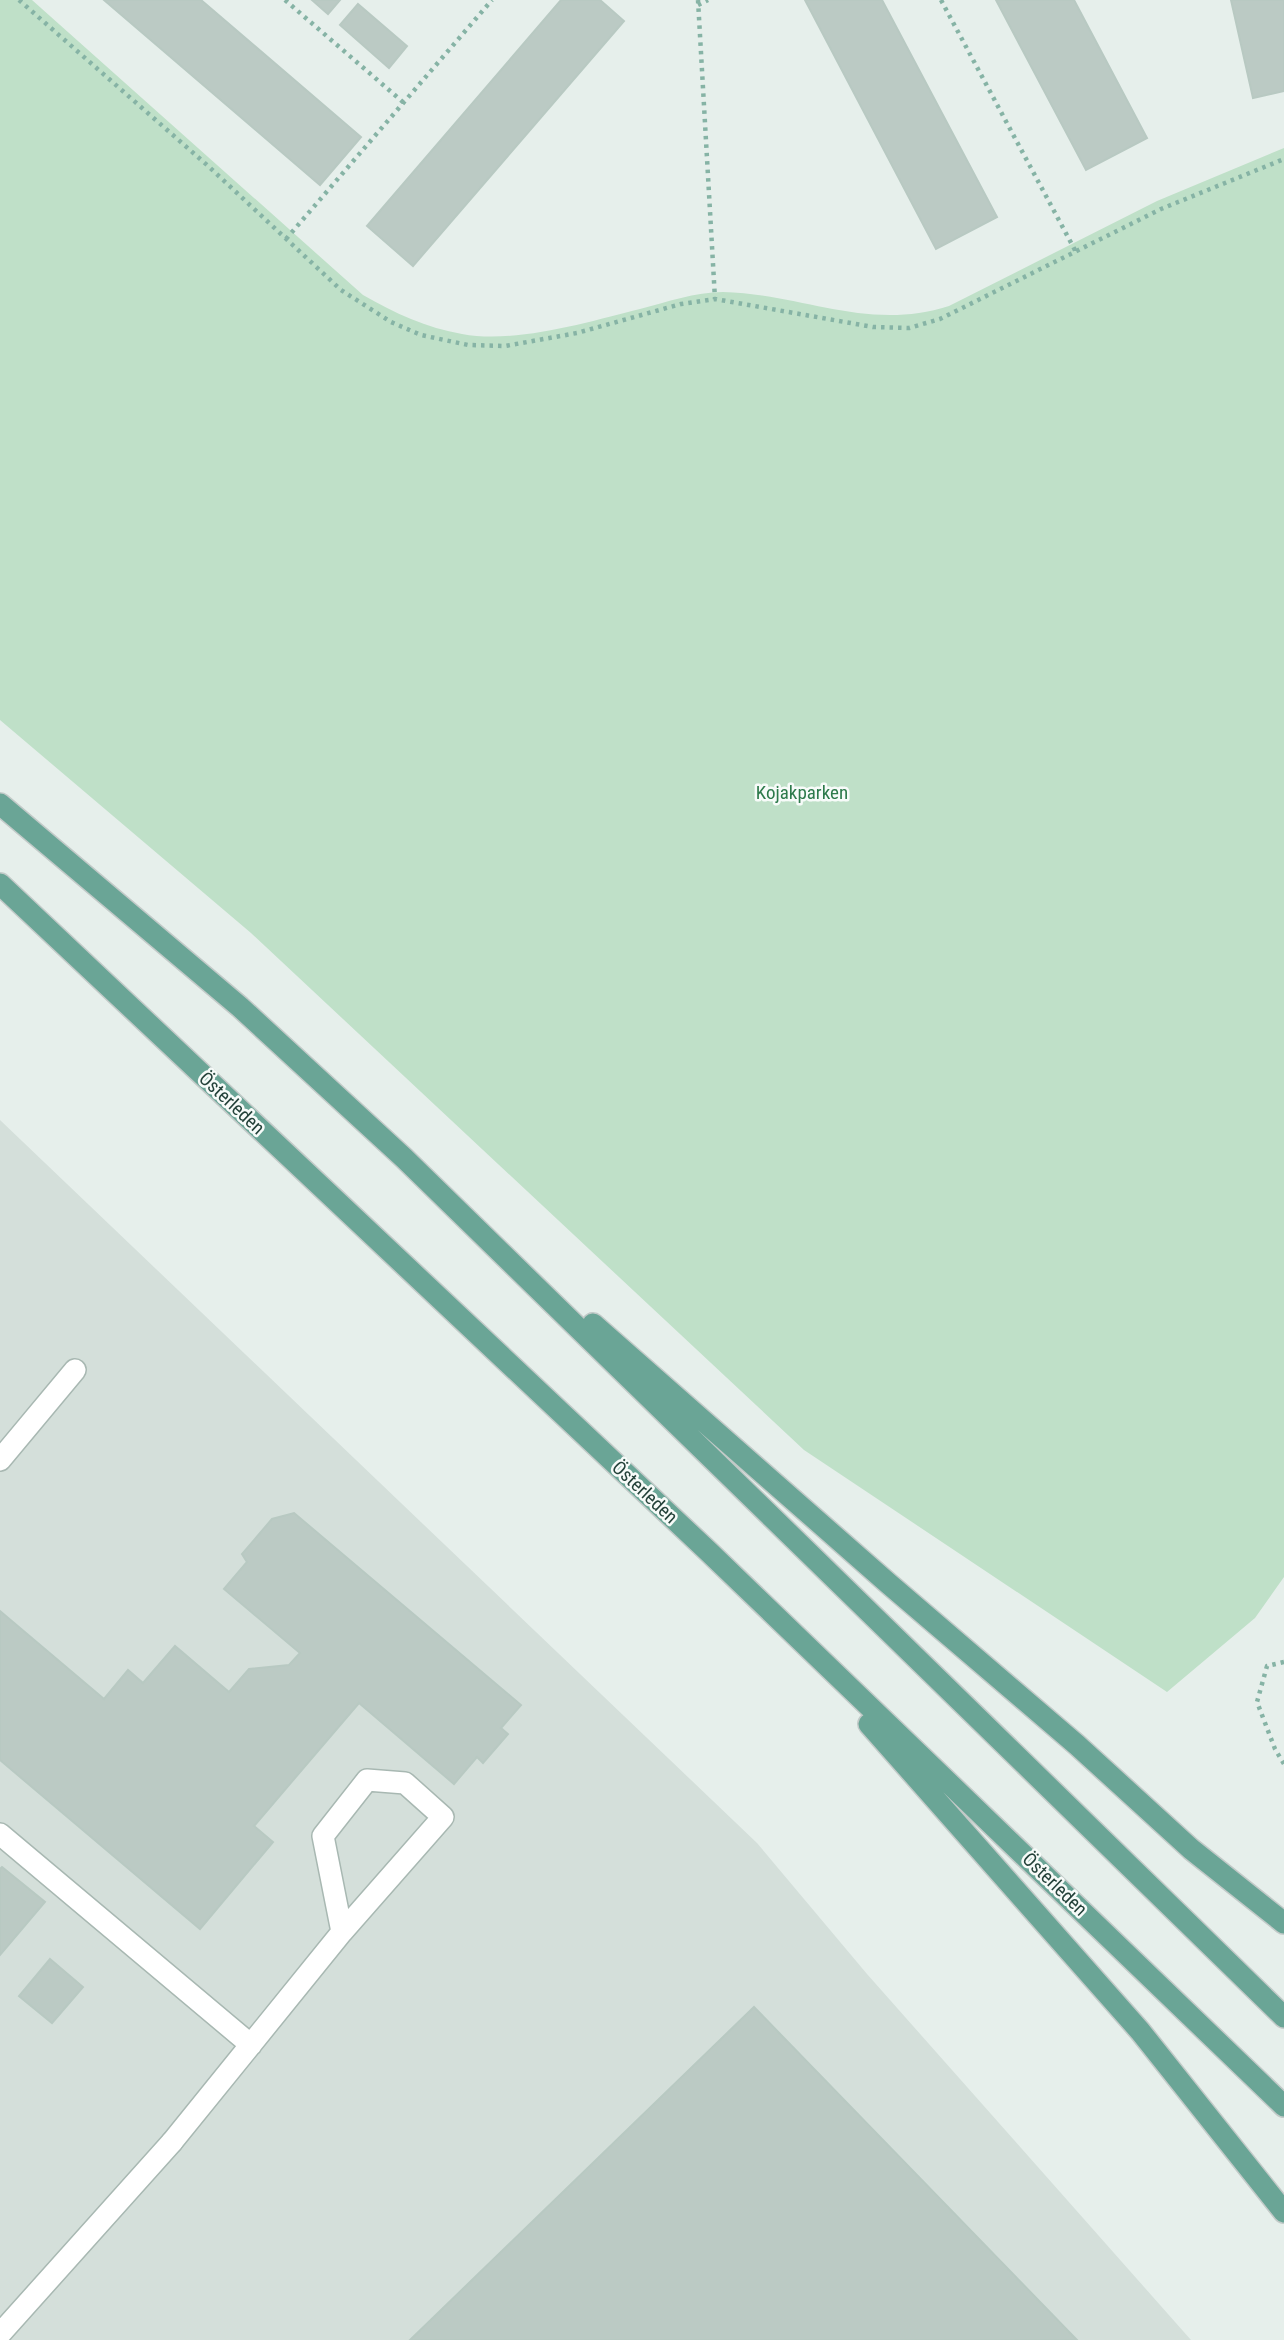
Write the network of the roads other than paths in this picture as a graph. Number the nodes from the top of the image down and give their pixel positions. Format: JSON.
{"nodes":[{"id":1,"x":0,"y":804,"type":"edge"},
{"id":2,"x":0,"y":884,"type":"edge"},
{"id":3,"x":404,"y":1158,"type":"junction"},
{"id":4,"x":75,"y":1370,"type":"dead end"},
{"id":5,"x":0,"y":1460,"type":"edge"},
{"id":6,"x":773,"y":1615,"type":"junction"},
{"id":7,"x":0,"y":1834,"type":"edge"},
{"id":8,"x":1284,"y":1923,"type":"edge"},
{"id":9,"x":342,"y":1932,"type":"junction"},
{"id":10,"x":1284,"y":2017,"type":"edge"},
{"id":11,"x":251,"y":2045,"type":"junction"},
{"id":12,"x":1284,"y":2106,"type":"edge"},
{"id":13,"x":1284,"y":2212,"type":"edge"},
{"id":14,"x":0,"y":2334,"type":"edge"}],
"edges":[{"from":1,"to":3,"type":"main road"},
{"from":2,"to":6,"type":"main road","name":"Österleden"},
{"from":3,"to":8,"type":"main road"},
{"from":3,"to":10,"type":"main road"},
{"from":4,"to":5,"type":"street"},
{"from":6,"to":12,"type":"main road","name":"Österleden"},
{"from":6,"to":13,"type":"main road"},
{"from":7,"to":11,"type":"street"},
{"from":9,"to":9,"type":"street"},
{"from":9,"to":11,"type":"street"},
{"from":11,"to":14,"type":"street"}]}
